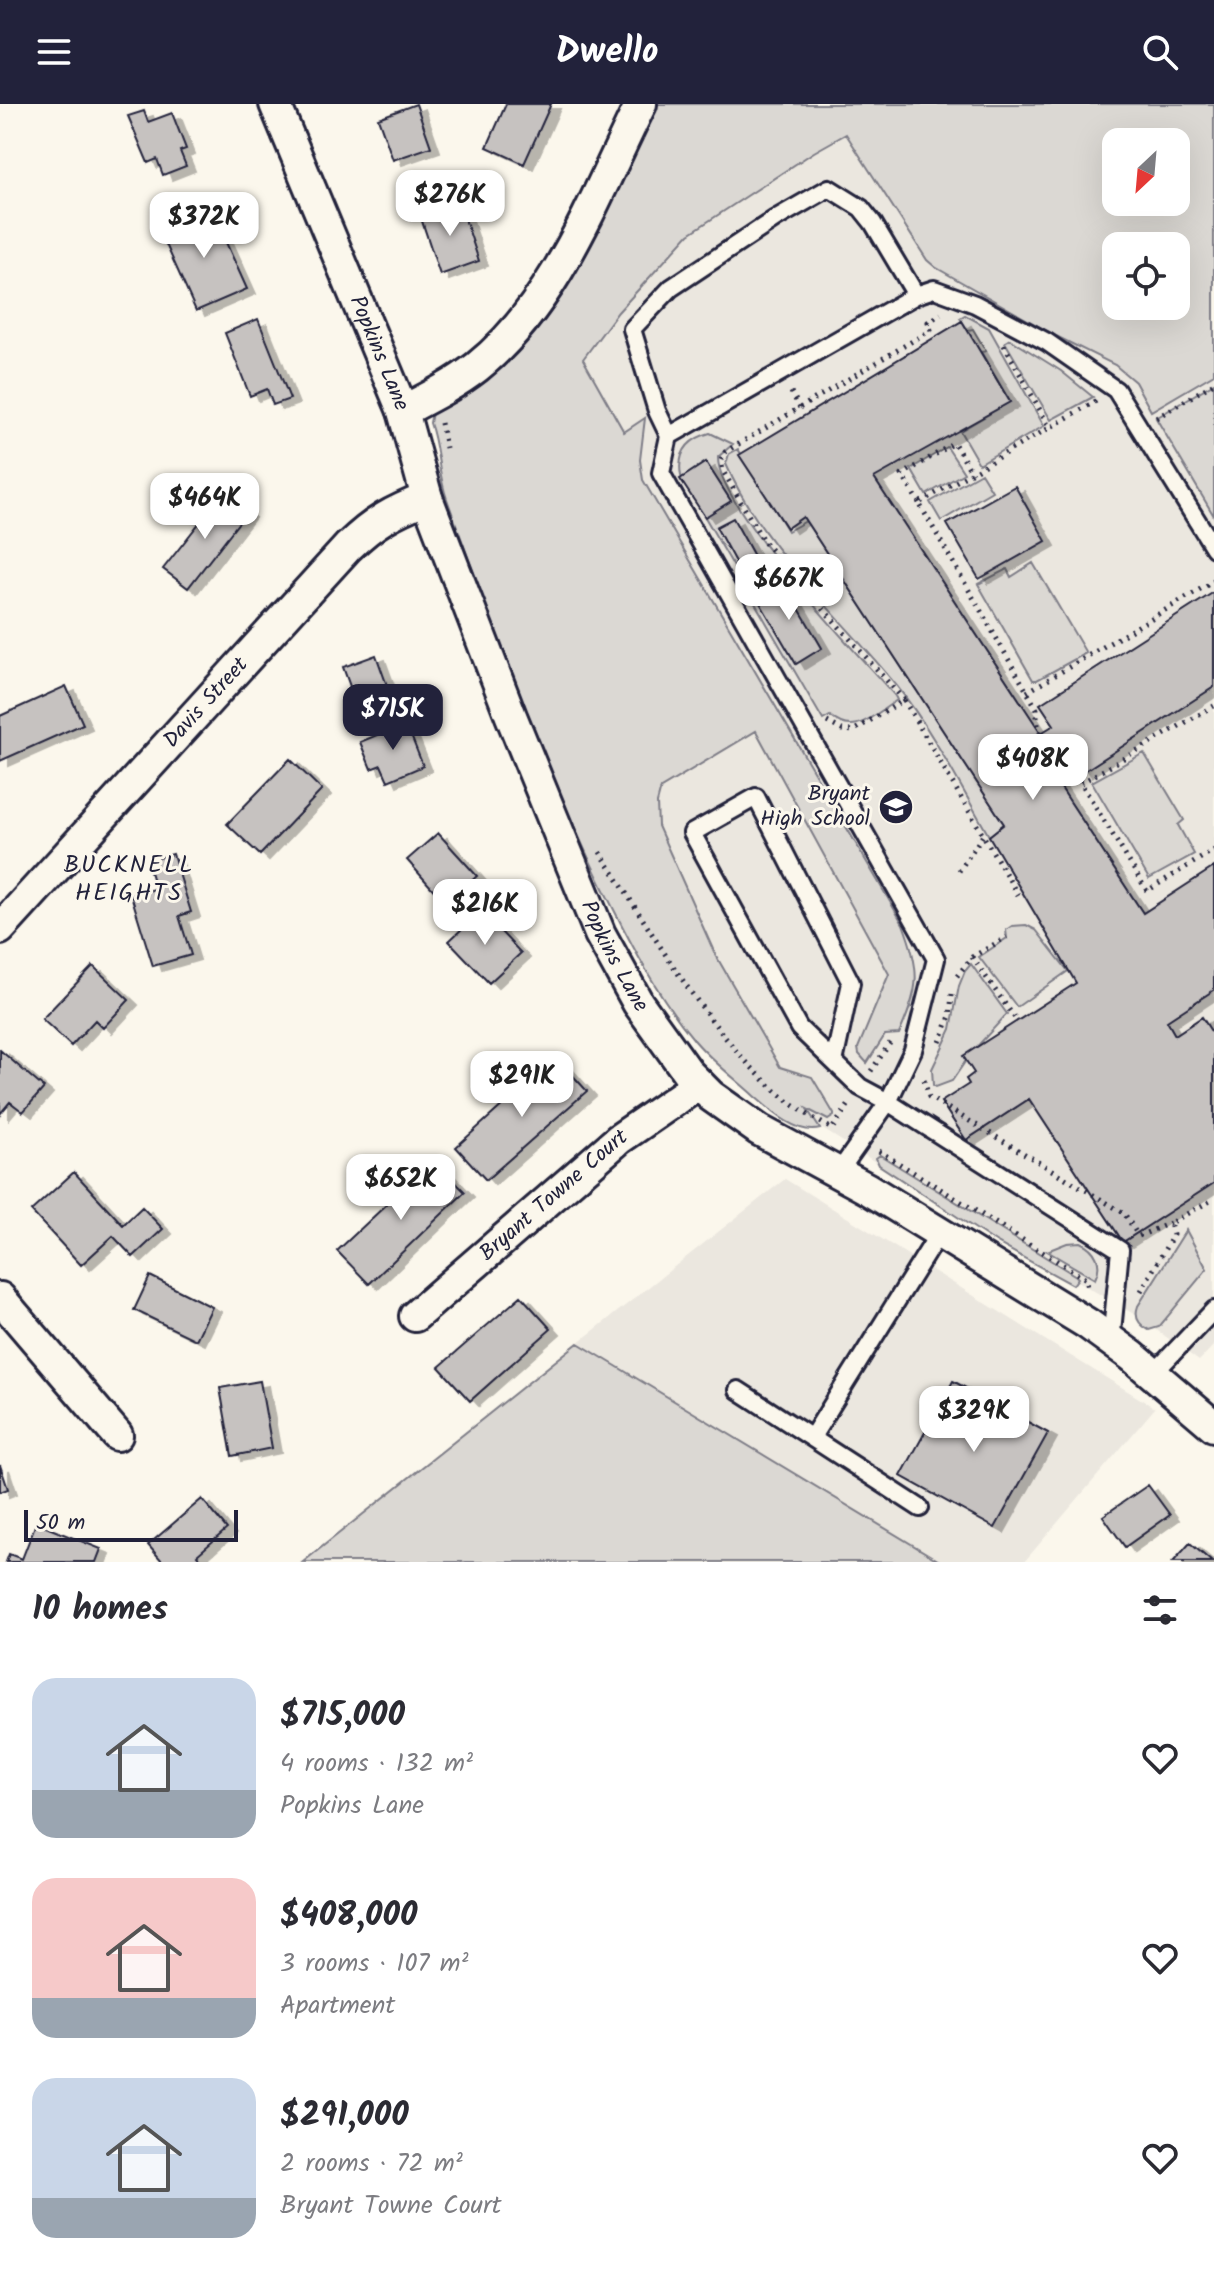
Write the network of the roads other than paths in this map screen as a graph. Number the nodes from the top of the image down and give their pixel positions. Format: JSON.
{"nodes":[{"id":1,"x":275,"y":104,"type":"edge"},
{"id":2,"x":641,"y":104,"type":"edge"},
{"id":3,"x":916,"y":295,"type":"junction"},
{"id":4,"x":415,"y":404,"type":"junction"},
{"id":5,"x":669,"y":436,"type":"junction"},
{"id":6,"x":427,"y":498,"type":"junction"},
{"id":7,"x":1214,"y":548,"type":"edge"},
{"id":8,"x":0,"y":929,"type":"edge"},
{"id":9,"x":834,"y":1062,"type":"junction"},
{"id":10,"x":699,"y":1084,"type":"junction"},
{"id":11,"x":888,"y":1102,"type":"junction"},
{"id":12,"x":838,"y":1173,"type":"junction"},
{"id":13,"x":939,"y":1233,"type":"junction"},
{"id":14,"x":0,"y":1298,"type":"edge"},
{"id":15,"x":1214,"y":1310,"type":"edge"},
{"id":16,"x":415,"y":1316,"type":"dead end"},
{"id":17,"x":1111,"y":1342,"type":"junction"},
{"id":18,"x":1153,"y":1374,"type":"junction"},
{"id":19,"x":738,"y":1390,"type":"dead end"},
{"id":20,"x":1214,"y":1426,"type":"edge"},
{"id":21,"x":117,"y":1435,"type":"dead end"},
{"id":22,"x":812,"y":1437,"type":"junction"},
{"id":23,"x":920,"y":1508,"type":"dead end"}],
"edges":[{"from":1,"to":4,"type":"street","name":"Popkins Lane"},
{"from":2,"to":4,"type":"street"},
{"from":3,"to":5,"type":"lane"},
{"from":3,"to":5,"type":"lane"},
{"from":3,"to":7,"type":"lane"},
{"from":4,"to":6,"type":"street","name":"Popkins Lane"},
{"from":5,"to":11,"type":"lane"},
{"from":6,"to":8,"type":"street","name":"Davis Street"},
{"from":6,"to":10,"type":"street","name":"Popkins Lane"},
{"from":9,"to":9,"type":"lane"},
{"from":9,"to":11,"type":"lane"},
{"from":10,"to":12,"type":"street","name":"Popkins Lane"},
{"from":10,"to":16,"type":"street","name":"Bryant Towne Court"},
{"from":11,"to":12,"type":"lane"},
{"from":11,"to":17,"type":"lane"},
{"from":12,"to":13,"type":"street","name":"Popkins Lane"},
{"from":13,"to":17,"type":"street","name":"Popkins Lane"},
{"from":13,"to":22,"type":"lane"},
{"from":14,"to":21,"type":"street"},
{"from":15,"to":18,"type":"lane"},
{"from":17,"to":18,"type":"street","name":"Popkins Lane"},
{"from":18,"to":20,"type":"street","name":"Popkins Lane"},
{"from":19,"to":22,"type":"lane"},
{"from":22,"to":23,"type":"lane"}]}
